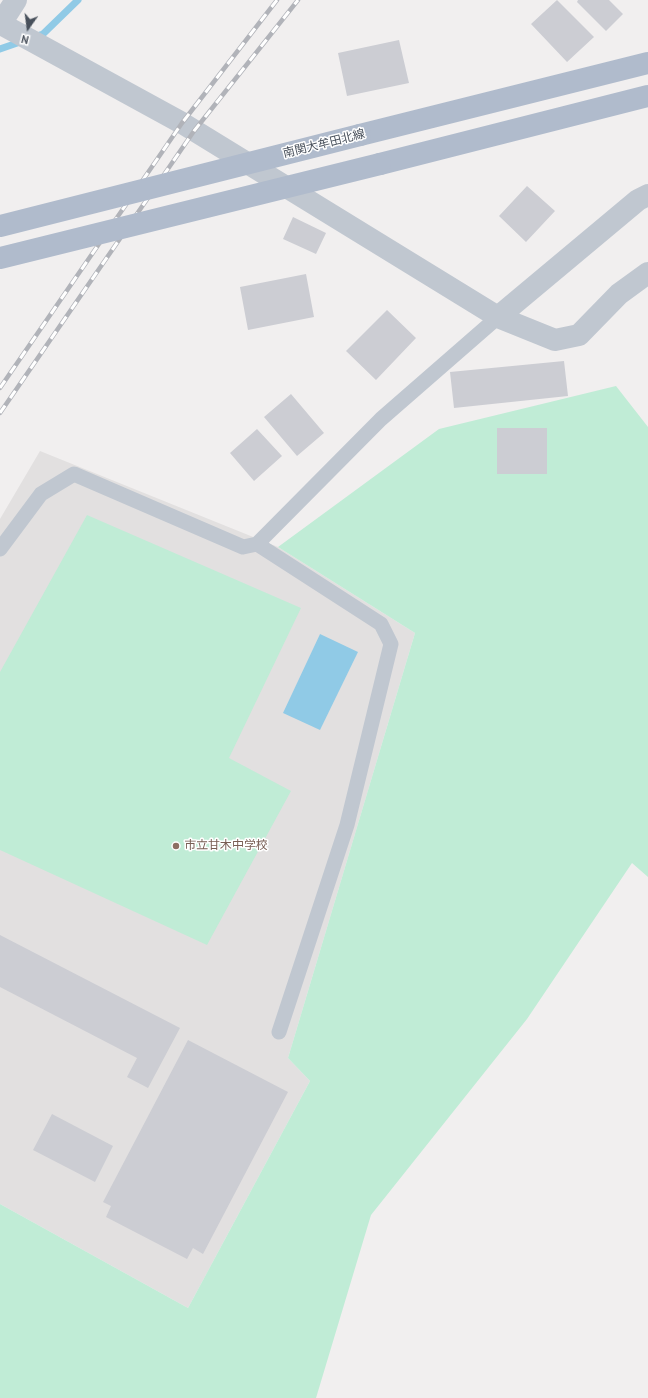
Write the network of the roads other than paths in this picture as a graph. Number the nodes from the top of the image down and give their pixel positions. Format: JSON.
{"nodes":[{"id":1,"x":16,"y":0,"type":"edge"},
{"id":2,"x":0,"y":25,"type":"edge"},
{"id":3,"x":648,"y":63,"type":"edge"},
{"id":4,"x":648,"y":96,"type":"edge"},
{"id":5,"x":648,"y":195,"type":"edge"},
{"id":6,"x":0,"y":226,"type":"edge"},
{"id":7,"x":0,"y":258,"type":"edge"},
{"id":8,"x":648,"y":273,"type":"edge"},
{"id":9,"x":498,"y":317,"type":"junction"},
{"id":10,"x":257,"y":544,"type":"junction"},
{"id":11,"x":0,"y":549,"type":"edge"},
{"id":12,"x":279,"y":1032,"type":"dead end"}],
"edges":[{"from":1,"to":2,"type":"street"},
{"from":2,"to":9,"type":"street"},
{"from":3,"to":6,"type":"main road","name":"南関大牟田北線","bridge":true},
{"from":4,"to":7,"type":"main road","bridge":true},
{"from":5,"to":9,"type":"street"},
{"from":8,"to":9,"type":"street"},
{"from":9,"to":10,"type":"lane"},
{"from":10,"to":11,"type":"lane"},
{"from":10,"to":12,"type":"lane"}]}
